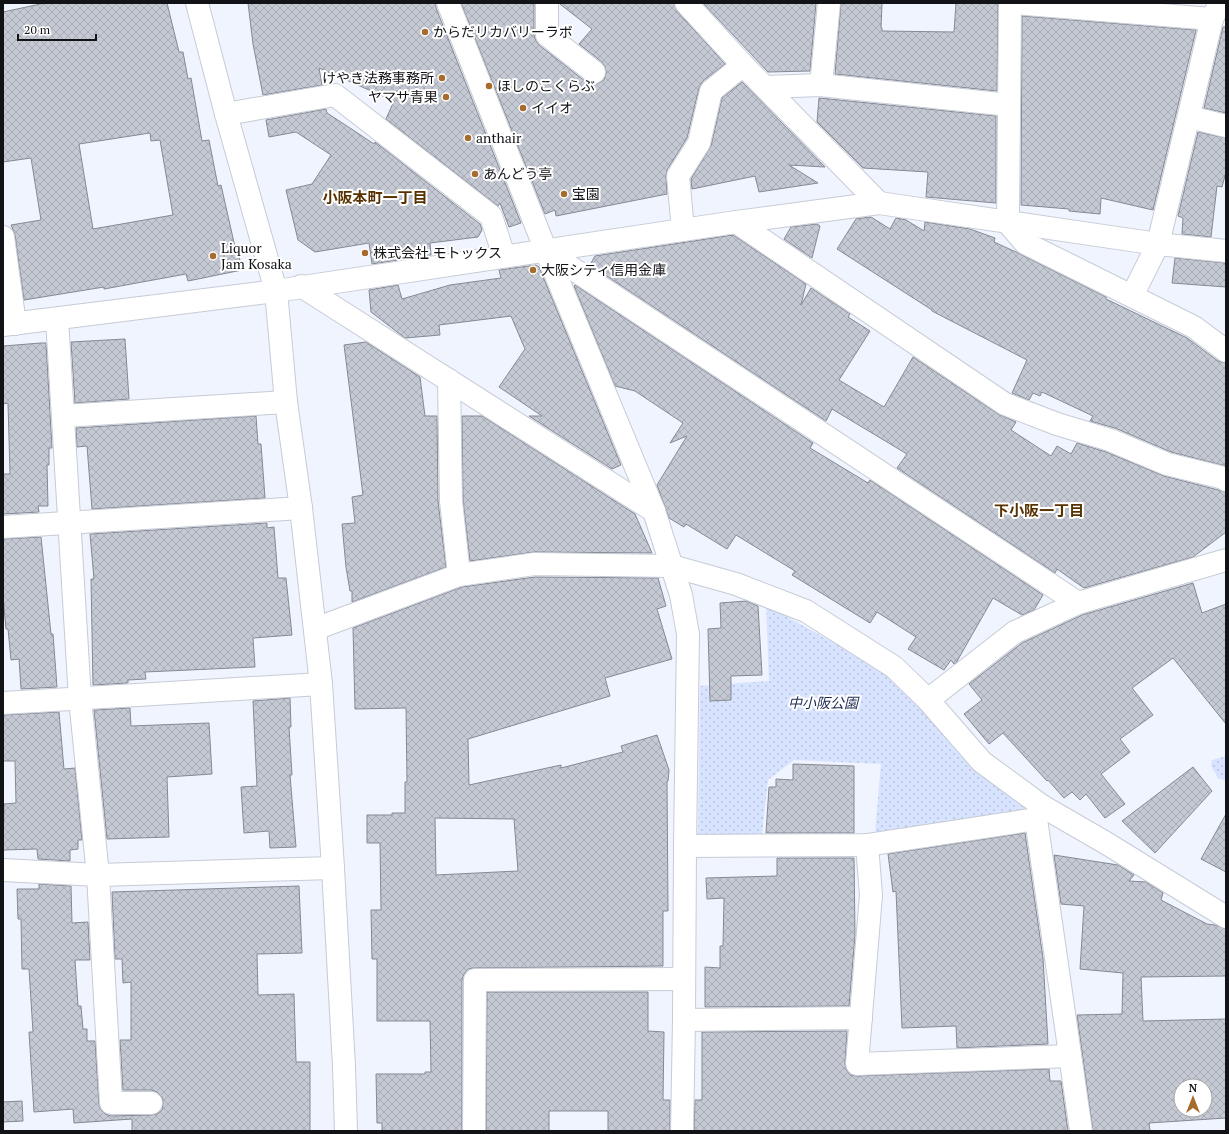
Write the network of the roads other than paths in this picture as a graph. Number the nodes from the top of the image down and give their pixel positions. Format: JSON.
{"nodes":[{"id":1,"x":197,"y":3,"type":"edge"},
{"id":2,"x":448,"y":3,"type":"edge"},
{"id":3,"x":547,"y":3,"type":"edge"},
{"id":4,"x":686,"y":3,"type":"edge"},
{"id":5,"x":829,"y":3,"type":"edge"},
{"id":6,"x":1011,"y":3,"type":"edge"},
{"id":7,"x":1216,"y":11,"type":"edge"},
{"id":8,"x":743,"y":65,"type":"junction"},
{"id":9,"x":594,"y":72,"type":"dead end"},
{"id":10,"x":820,"y":85,"type":"junction"},
{"id":11,"x":766,"y":87,"type":"junction"},
{"id":12,"x":1009,"y":105,"type":"junction"},
{"id":13,"x":226,"y":114,"type":"junction"},
{"id":14,"x":1189,"y":117,"type":"junction"},
{"id":15,"x":1226,"y":126,"type":"edge"},
{"id":16,"x":879,"y":203,"type":"junction"},
{"id":17,"x":736,"y":222,"type":"junction"},
{"id":18,"x":1008,"y":223,"type":"junction"},
{"id":19,"x":683,"y":230,"type":"junction"},
{"id":20,"x":3,"y":237,"type":"edge"},
{"id":21,"x":1158,"y":244,"type":"junction"},
{"id":22,"x":546,"y":251,"type":"junction"},
{"id":23,"x":1226,"y":251,"type":"edge"},
{"id":24,"x":504,"y":256,"type":"junction"},
{"id":25,"x":301,"y":286,"type":"junction"},
{"id":26,"x":276,"y":291,"type":"junction"},
{"id":27,"x":1132,"y":296,"type":"junction"},
{"id":28,"x":57,"y":319,"type":"junction"},
{"id":29,"x":9,"y":325,"type":"edge"},
{"id":30,"x":1226,"y":351,"type":"edge"},
{"id":31,"x":449,"y":380,"type":"junction"},
{"id":32,"x":286,"y":402,"type":"junction"},
{"id":33,"x":63,"y":416,"type":"junction"},
{"id":34,"x":1226,"y":480,"type":"edge"},
{"id":35,"x":301,"y":508,"type":"junction"},
{"id":36,"x":654,"y":510,"type":"junction"},
{"id":37,"x":69,"y":523,"type":"junction"},
{"id":38,"x":3,"y":527,"type":"edge"},
{"id":39,"x":1226,"y":560,"type":"edge"},
{"id":40,"x":672,"y":566,"type":"junction"},
{"id":41,"x":459,"y":575,"type":"junction"},
{"id":42,"x":1078,"y":604,"type":"junction"},
{"id":43,"x":314,"y":629,"type":"junction"},
{"id":44,"x":321,"y":684,"type":"junction"},
{"id":45,"x":80,"y":699,"type":"junction"},
{"id":46,"x":928,"y":700,"type":"junction"},
{"id":47,"x":3,"y":703,"type":"edge"},
{"id":48,"x":1039,"y":812,"type":"junction"},
{"id":49,"x":867,"y":845,"type":"junction"},
{"id":50,"x":685,"y":846,"type":"junction"},
{"id":51,"x":333,"y":868,"type":"junction"},
{"id":52,"x":3,"y":870,"type":"edge"},
{"id":53,"x":98,"y":875,"type":"junction"},
{"id":54,"x":1226,"y":917,"type":"edge"},
{"id":55,"x":684,"y":979,"type":"junction"},
{"id":56,"x":861,"y":1018,"type":"junction"},
{"id":57,"x":684,"y":1020,"type":"junction"},
{"id":58,"x":1070,"y":1056,"type":"junction"},
{"id":59,"x":150,"y":1103,"type":"dead end"},
{"id":60,"x":346,"y":1131,"type":"edge"},
{"id":61,"x":474,"y":1131,"type":"edge"},
{"id":62,"x":682,"y":1131,"type":"edge"},
{"id":63,"x":1081,"y":1131,"type":"edge"}],
"edges":[{"from":1,"to":13,"type":"street"},
{"from":2,"to":22,"type":"street"},
{"from":3,"to":9,"type":"street"},
{"from":4,"to":8,"type":"street"},
{"from":5,"to":10,"type":"street"},
{"from":6,"to":7,"type":"street"},
{"from":6,"to":12,"type":"street"},
{"from":7,"to":14,"type":"street"},
{"from":8,"to":11,"type":"street"},
{"from":8,"to":19,"type":"street"},
{"from":10,"to":11,"type":"street"},
{"from":10,"to":12,"type":"street"},
{"from":11,"to":16,"type":"street"},
{"from":12,"to":18,"type":"street"},
{"from":13,"to":24,"type":"street"},
{"from":13,"to":26,"type":"street"},
{"from":14,"to":15,"type":"street"},
{"from":14,"to":21,"type":"street"},
{"from":16,"to":17,"type":"street"},
{"from":16,"to":18,"type":"street"},
{"from":17,"to":19,"type":"street"},
{"from":17,"to":34,"type":"street"},
{"from":18,"to":21,"type":"street"},
{"from":18,"to":27,"type":"street"},
{"from":19,"to":22,"type":"street"},
{"from":20,"to":29,"type":"street"},
{"from":21,"to":23,"type":"street"},
{"from":21,"to":27,"type":"street"},
{"from":22,"to":24,"type":"street"},
{"from":22,"to":36,"type":"street"},
{"from":22,"to":42,"type":"street"},
{"from":24,"to":25,"type":"street"},
{"from":25,"to":26,"type":"street"},
{"from":25,"to":31,"type":"street"},
{"from":26,"to":28,"type":"street"},
{"from":26,"to":32,"type":"street"},
{"from":27,"to":30,"type":"street"},
{"from":28,"to":29,"type":"street"},
{"from":28,"to":33,"type":"street"},
{"from":31,"to":36,"type":"street"},
{"from":31,"to":41,"type":"street"},
{"from":32,"to":33,"type":"street"},
{"from":32,"to":35,"type":"street"},
{"from":33,"to":37,"type":"street"},
{"from":35,"to":37,"type":"street"},
{"from":35,"to":43,"type":"street"},
{"from":36,"to":40,"type":"street"},
{"from":37,"to":38,"type":"street"},
{"from":37,"to":45,"type":"street"},
{"from":39,"to":42,"type":"street"},
{"from":40,"to":41,"type":"street"},
{"from":40,"to":46,"type":"street"},
{"from":40,"to":50,"type":"street"},
{"from":41,"to":43,"type":"street"},
{"from":42,"to":46,"type":"street"},
{"from":43,"to":44,"type":"street"},
{"from":44,"to":45,"type":"street"},
{"from":44,"to":51,"type":"street"},
{"from":45,"to":47,"type":"street"},
{"from":45,"to":53,"type":"street"},
{"from":46,"to":48,"type":"street"},
{"from":48,"to":49,"type":"street"},
{"from":48,"to":54,"type":"street"},
{"from":48,"to":58,"type":"street"},
{"from":49,"to":50,"type":"street"},
{"from":49,"to":56,"type":"street"},
{"from":50,"to":55,"type":"street"},
{"from":51,"to":53,"type":"street"},
{"from":51,"to":60,"type":"street"},
{"from":52,"to":53,"type":"street"},
{"from":53,"to":59,"type":"street"},
{"from":55,"to":57,"type":"street"},
{"from":55,"to":61,"type":"street"},
{"from":56,"to":57,"type":"street"},
{"from":56,"to":58,"type":"street"},
{"from":57,"to":62,"type":"street"},
{"from":58,"to":63,"type":"street"}]}
